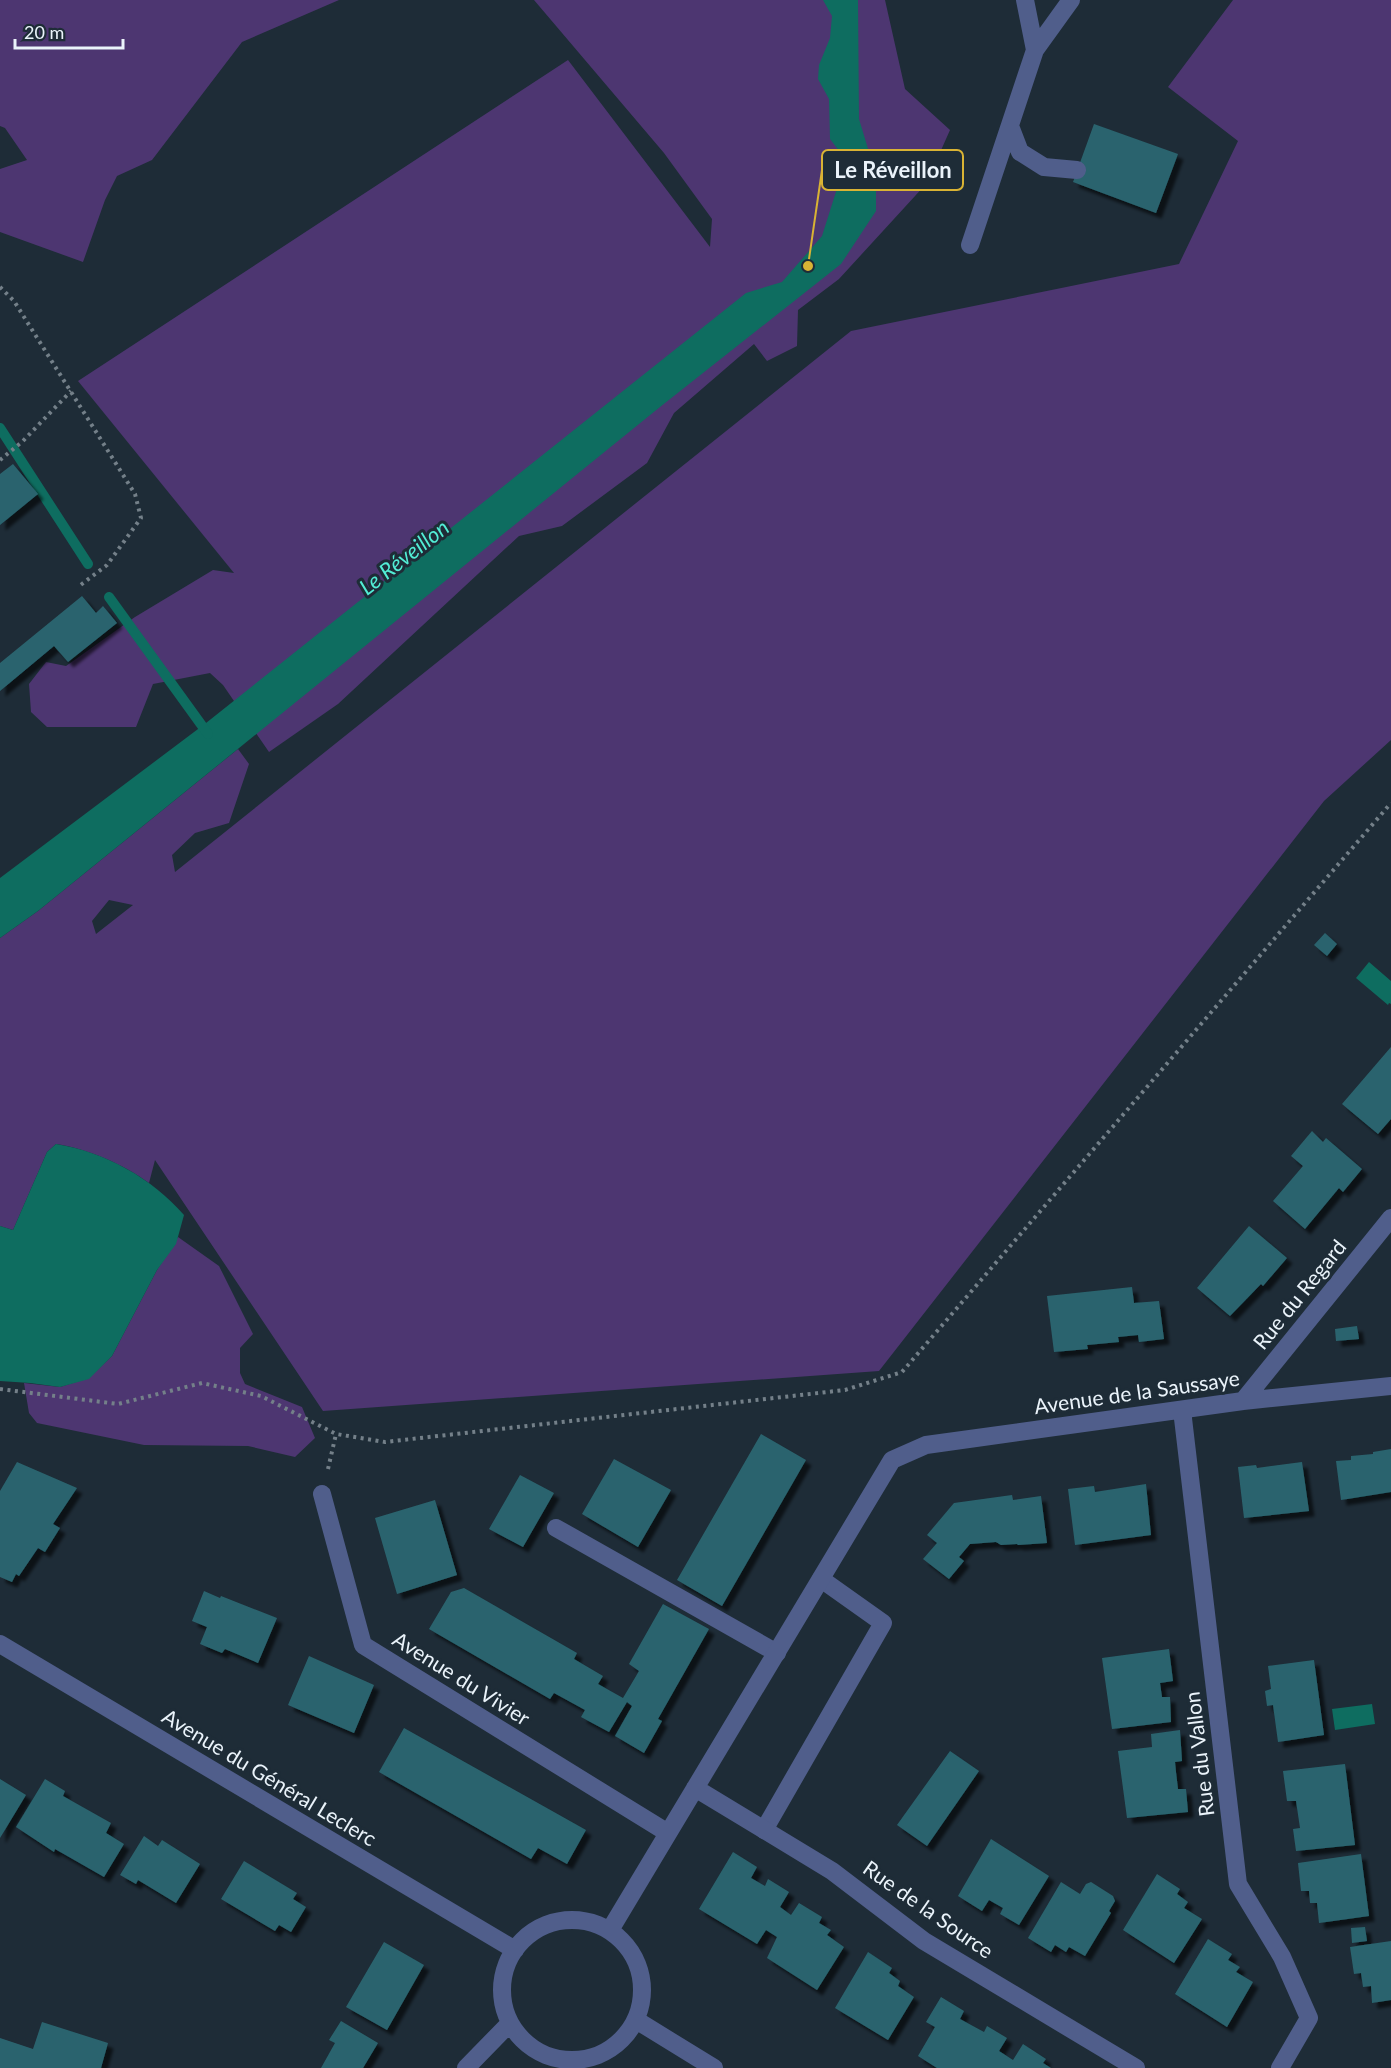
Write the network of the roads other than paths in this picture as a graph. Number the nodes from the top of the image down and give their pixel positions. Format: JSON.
{"nodes":[{"id":1,"x":1025,"y":0,"type":"edge"},
{"id":2,"x":1071,"y":0,"type":"edge"},
{"id":3,"x":1035,"y":50,"type":"junction"},
{"id":4,"x":1010,"y":126,"type":"junction"},
{"id":5,"x":1077,"y":170,"type":"dead end"},
{"id":6,"x":970,"y":245,"type":"dead end"},
{"id":7,"x":1391,"y":1218,"type":"edge"},
{"id":8,"x":1391,"y":1386,"type":"edge"},
{"id":9,"x":1243,"y":1401,"type":"junction"},
{"id":10,"x":1182,"y":1410,"type":"junction"},
{"id":11,"x":322,"y":1494,"type":"road end"},
{"id":12,"x":556,"y":1528,"type":"dead end"},
{"id":13,"x":821,"y":1579,"type":"junction"},
{"id":14,"x":0,"y":1644,"type":"edge"},
{"id":15,"x":777,"y":1653,"type":"junction"},
{"id":16,"x":695,"y":1788,"type":"junction"},
{"id":17,"x":764,"y":1830,"type":"junction"},
{"id":18,"x":668,"y":1833,"type":"junction"},
{"id":19,"x":610,"y":1930,"type":"junction"},
{"id":20,"x":515,"y":1950,"type":"junction"},
{"id":21,"x":636,"y":2020,"type":"junction"},
{"id":22,"x":510,"y":2024,"type":"junction"},
{"id":23,"x":466,"y":2068,"type":"edge"},
{"id":24,"x":714,"y":2068,"type":"edge"},
{"id":25,"x":1136,"y":2068,"type":"edge"},
{"id":26,"x":1280,"y":2068,"type":"edge"}],
"edges":[{"from":1,"to":3,"type":"street"},
{"from":2,"to":3,"type":"street"},
{"from":3,"to":4,"type":"street"},
{"from":4,"to":5,"type":"street"},
{"from":4,"to":6,"type":"street"},
{"from":7,"to":9,"type":"street","name":"Rue du Regard"},
{"from":8,"to":9,"type":"street","name":"Avenue de la Saussaye"},
{"from":9,"to":10,"type":"street","name":"Avenue de la Saussaye"},
{"from":10,"to":13,"type":"street","name":"Avenue de la Saussaye"},
{"from":10,"to":26,"type":"street","name":"Rue du Vallon"},
{"from":11,"to":18,"type":"street","name":"Avenue du Vivier"},
{"from":12,"to":15,"type":"street"},
{"from":13,"to":15,"type":"street"},
{"from":13,"to":17,"type":"street"},
{"from":14,"to":20,"type":"street","name":"Avenue du Général Leclerc"},
{"from":15,"to":16,"type":"street"},
{"from":16,"to":17,"type":"street","name":"Rue de la Source"},
{"from":16,"to":18,"type":"street"},
{"from":17,"to":25,"type":"street","name":"Rue de la Source"},
{"from":18,"to":19,"type":"street"},
{"from":19,"to":20,"type":"street"},
{"from":19,"to":21,"type":"street"},
{"from":20,"to":22,"type":"street"},
{"from":21,"to":22,"type":"street"},
{"from":21,"to":24,"type":"street"},
{"from":22,"to":23,"type":"street"}]}
